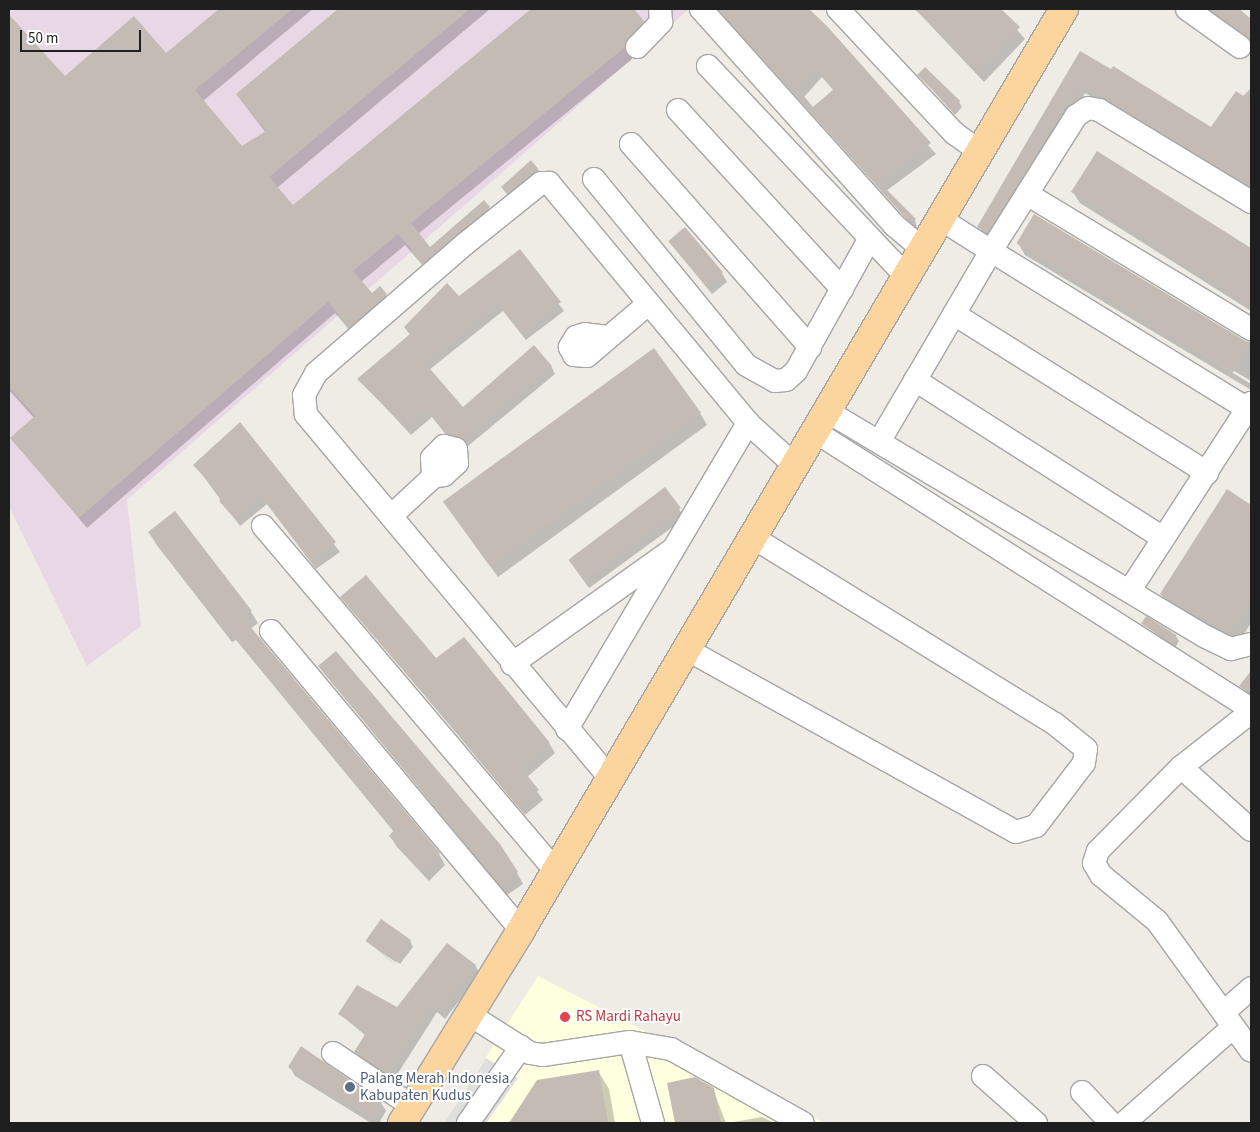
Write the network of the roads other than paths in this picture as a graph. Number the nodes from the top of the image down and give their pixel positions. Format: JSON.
{"nodes":[{"id":1,"x":660,"y":9,"type":"edge"},
{"id":2,"x":701,"y":9,"type":"edge"},
{"id":3,"x":838,"y":9,"type":"edge"},
{"id":4,"x":1064,"y":9,"type":"edge"},
{"id":5,"x":1187,"y":9,"type":"edge"},
{"id":6,"x":638,"y":47,"type":"dead end"},
{"id":7,"x":1240,"y":47,"type":"dead end"},
{"id":8,"x":708,"y":66,"type":"dead end"},
{"id":9,"x":678,"y":110,"type":"dead end"},
{"id":10,"x":631,"y":144,"type":"dead end"},
{"id":11,"x":979,"y":151,"type":"junction"},
{"id":12,"x":594,"y":179,"type":"dead end"},
{"id":13,"x":1027,"y":194,"type":"junction"},
{"id":14,"x":1251,"y":202,"type":"edge"},
{"id":15,"x":939,"y":218,"type":"junction"},
{"id":16,"x":869,"y":240,"type":"junction"},
{"id":17,"x":921,"y":248,"type":"junction"},
{"id":18,"x":991,"y":251,"type":"junction"},
{"id":19,"x":906,"y":274,"type":"junction"},
{"id":20,"x":842,"y":290,"type":"junction"},
{"id":21,"x":648,"y":304,"type":"junction"},
{"id":22,"x":954,"y":314,"type":"junction"},
{"id":23,"x":1251,"y":328,"type":"edge"},
{"id":24,"x":608,"y":337,"type":"dead end"},
{"id":25,"x":810,"y":346,"type":"junction"},
{"id":26,"x":915,"y":380,"type":"junction"},
{"id":27,"x":1250,"y":407,"type":"edge"},
{"id":28,"x":819,"y":421,"type":"junction"},
{"id":29,"x":748,"y":423,"type":"junction"},
{"id":30,"x":880,"y":442,"type":"junction"},
{"id":31,"x":793,"y":464,"type":"junction"},
{"id":32,"x":1207,"y":473,"type":"junction"},
{"id":33,"x":433,"y":477,"type":"dead end"},
{"id":34,"x":391,"y":516,"type":"junction"},
{"id":35,"x":263,"y":526,"type":"dead end"},
{"id":36,"x":751,"y":536,"type":"junction"},
{"id":37,"x":1161,"y":537,"type":"junction"},
{"id":38,"x":675,"y":548,"type":"junction"},
{"id":39,"x":620,"y":583,"type":"junction"},
{"id":40,"x":1130,"y":590,"type":"junction"},
{"id":41,"x":635,"y":615,"type":"junction"},
{"id":42,"x":271,"y":631,"type":"dead end"},
{"id":43,"x":1251,"y":644,"type":"edge"},
{"id":44,"x":686,"y":649,"type":"junction"},
{"id":45,"x":512,"y":664,"type":"junction"},
{"id":46,"x":1251,"y":710,"type":"edge"},
{"id":47,"x":567,"y":729,"type":"junction"},
{"id":48,"x":1181,"y":767,"type":"junction"},
{"id":49,"x":610,"y":777,"type":"junction"},
{"id":50,"x":1251,"y":830,"type":"edge"},
{"id":51,"x":555,"y":870,"type":"junction"},
{"id":52,"x":521,"y":930,"type":"junction"},
{"id":53,"x":1251,"y":988,"type":"edge"},
{"id":54,"x":470,"y":1014,"type":"junction"},
{"id":55,"x":1228,"y":1020,"type":"junction"},
{"id":56,"x":630,"y":1042,"type":"junction"},
{"id":57,"x":522,"y":1047,"type":"junction"},
{"id":58,"x":1251,"y":1051,"type":"edge"},
{"id":59,"x":333,"y":1053,"type":"dead end"},
{"id":60,"x":983,"y":1076,"type":"dead end"},
{"id":61,"x":1082,"y":1092,"type":"dead end"},
{"id":62,"x":407,"y":1115,"type":"edge"},
{"id":63,"x":468,"y":1123,"type":"edge"},
{"id":64,"x":653,"y":1123,"type":"edge"},
{"id":65,"x":803,"y":1123,"type":"edge"},
{"id":66,"x":1036,"y":1123,"type":"edge"},
{"id":67,"x":1111,"y":1123,"type":"edge"},
{"id":68,"x":1124,"y":1123,"type":"edge"}],
"edges":[{"from":1,"to":6,"type":"street"},
{"from":2,"to":17,"type":"street"},
{"from":3,"to":11,"type":"street"},
{"from":4,"to":11,"type":"main road"},
{"from":5,"to":7,"type":"street"},
{"from":8,"to":16,"type":"street"},
{"from":9,"to":20,"type":"street"},
{"from":10,"to":25,"type":"street"},
{"from":11,"to":15,"type":"main road"},
{"from":12,"to":25,"type":"street"},
{"from":13,"to":14,"type":"street"},
{"from":13,"to":18,"type":"street"},
{"from":13,"to":23,"type":"street"},
{"from":15,"to":17,"type":"main road"},
{"from":15,"to":18,"type":"street"},
{"from":16,"to":19,"type":"street"},
{"from":16,"to":20,"type":"street"},
{"from":17,"to":19,"type":"main road"},
{"from":18,"to":22,"type":"street"},
{"from":18,"to":27,"type":"street"},
{"from":19,"to":28,"type":"main road"},
{"from":20,"to":25,"type":"street"},
{"from":21,"to":24,"type":"street"},
{"from":21,"to":29,"type":"street"},
{"from":21,"to":34,"type":"street"},
{"from":22,"to":26,"type":"street"},
{"from":22,"to":32,"type":"street"},
{"from":26,"to":30,"type":"street"},
{"from":26,"to":37,"type":"street"},
{"from":27,"to":32,"type":"street"},
{"from":28,"to":30,"type":"street"},
{"from":28,"to":31,"type":"main road"},
{"from":28,"to":46,"type":"street"},
{"from":29,"to":31,"type":"street"},
{"from":29,"to":38,"type":"street"},
{"from":30,"to":40,"type":"street"},
{"from":31,"to":36,"type":"main road"},
{"from":32,"to":37,"type":"street"},
{"from":33,"to":34,"type":"street"},
{"from":34,"to":45,"type":"street"},
{"from":35,"to":51,"type":"street"},
{"from":36,"to":44,"type":"main road"},
{"from":36,"to":44,"type":"street"},
{"from":37,"to":40,"type":"street"},
{"from":38,"to":39,"type":"street"},
{"from":38,"to":41,"type":"street"},
{"from":39,"to":41,"type":"street"},
{"from":39,"to":45,"type":"street"},
{"from":40,"to":43,"type":"street"},
{"from":41,"to":47,"type":"street"},
{"from":42,"to":52,"type":"street"},
{"from":44,"to":49,"type":"main road"},
{"from":45,"to":47,"type":"street"},
{"from":46,"to":48,"type":"street"},
{"from":47,"to":49,"type":"street"},
{"from":48,"to":50,"type":"street"},
{"from":48,"to":55,"type":"street"},
{"from":49,"to":51,"type":"main road"},
{"from":51,"to":52,"type":"main road"},
{"from":52,"to":54,"type":"main road"},
{"from":53,"to":55,"type":"street"},
{"from":54,"to":57,"type":"street"},
{"from":54,"to":62,"type":"main road"},
{"from":55,"to":58,"type":"street"},
{"from":55,"to":68,"type":"street"},
{"from":56,"to":57,"type":"street"},
{"from":56,"to":64,"type":"street"},
{"from":56,"to":65,"type":"street"},
{"from":57,"to":63,"type":"street"},
{"from":59,"to":62,"type":"street"},
{"from":60,"to":66,"type":"street"},
{"from":61,"to":67,"type":"street"}]}
